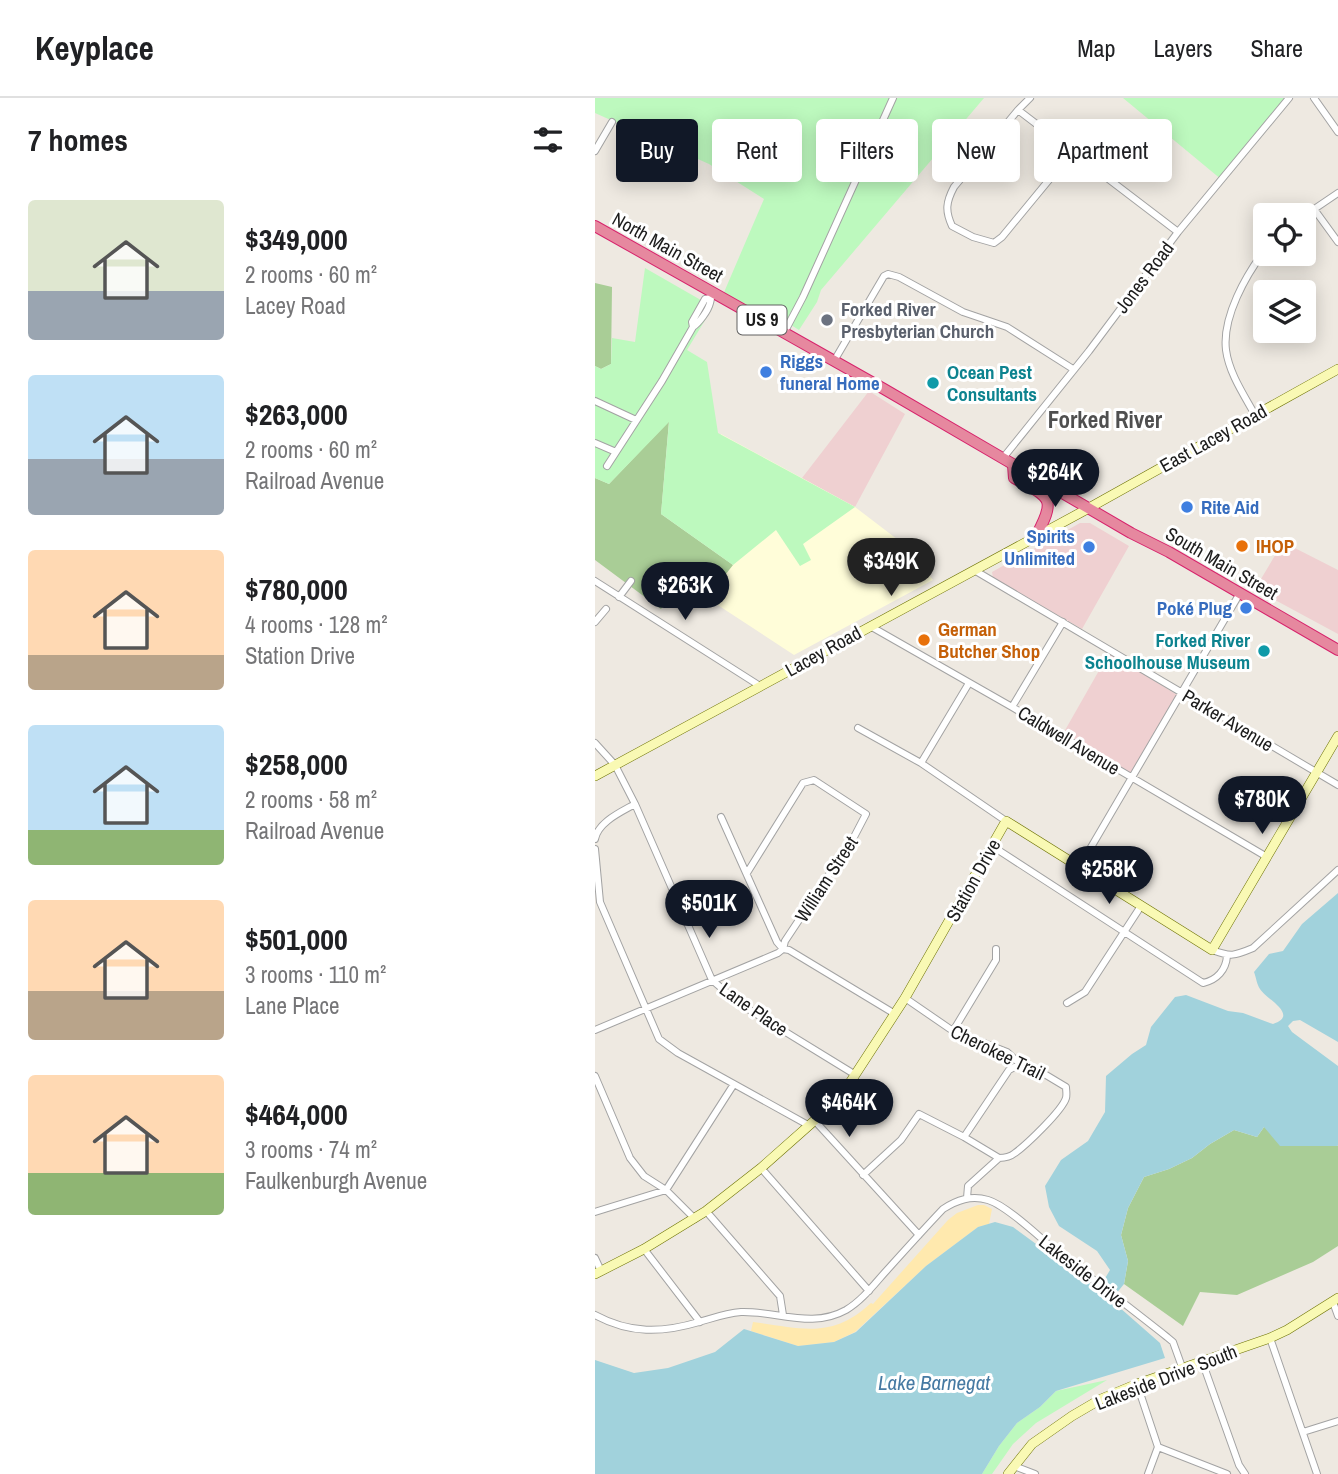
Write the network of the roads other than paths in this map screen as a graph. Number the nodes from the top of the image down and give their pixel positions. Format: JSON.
{"nodes":[{"id":1,"x":893,"y":98,"type":"edge"},
{"id":2,"x":1030,"y":98,"type":"edge"},
{"id":3,"x":1289,"y":98,"type":"edge"},
{"id":4,"x":1314,"y":98,"type":"edge"},
{"id":5,"x":1018,"y":110,"type":"junction"},
{"id":6,"x":612,"y":122,"type":"dead end"},
{"id":7,"x":1034,"y":122,"type":"edge"},
{"id":8,"x":1338,"y":132,"type":"edge"},
{"id":9,"x":595,"y":152,"type":"edge"},
{"id":10,"x":1047,"y":182,"type":"edge"},
{"id":11,"x":1112,"y":182,"type":"edge"},
{"id":12,"x":1338,"y":193,"type":"edge"},
{"id":13,"x":1316,"y":208,"type":"edge"},
{"id":14,"x":1316,"y":212,"type":"edge"},
{"id":15,"x":595,"y":226,"type":"edge"},
{"id":16,"x":1178,"y":232,"type":"junction"},
{"id":17,"x":1338,"y":242,"type":"edge"},
{"id":18,"x":1253,"y":266,"type":"edge"},
{"id":19,"x":711,"y":295,"type":"junction"},
{"id":20,"x":785,"y":333,"type":"junction"},
{"id":21,"x":834,"y":361,"type":"junction"},
{"id":22,"x":1073,"y":369,"type":"junction"},
{"id":23,"x":1338,"y":369,"type":"edge"},
{"id":24,"x":595,"y":401,"type":"edge"},
{"id":25,"x":1255,"y":415,"type":"junction"},
{"id":26,"x":636,"y":420,"type":"junction"},
{"id":27,"x":595,"y":443,"type":"edge"},
{"id":28,"x":615,"y":452,"type":"junction"},
{"id":29,"x":1003,"y":458,"type":"junction"},
{"id":30,"x":1013,"y":464,"type":"junction"},
{"id":31,"x":607,"y":466,"type":"dead end"},
{"id":32,"x":1089,"y":508,"type":"junction"},
{"id":33,"x":1036,"y":536,"type":"junction"},
{"id":34,"x":974,"y":570,"type":"junction"},
{"id":35,"x":595,"y":581,"type":"edge"},
{"id":36,"x":631,"y":581,"type":"dead end"},
{"id":37,"x":1240,"y":593,"type":"junction"},
{"id":38,"x":619,"y":597,"type":"junction"},
{"id":39,"x":606,"y":609,"type":"dead end"},
{"id":40,"x":595,"y":622,"type":"edge"},
{"id":41,"x":1063,"y":622,"type":"junction"},
{"id":42,"x":870,"y":626,"type":"junction"},
{"id":43,"x":1338,"y":650,"type":"edge"},
{"id":44,"x":969,"y":684,"type":"junction"},
{"id":45,"x":760,"y":686,"type":"junction"},
{"id":46,"x":1183,"y":692,"type":"junction"},
{"id":47,"x":1013,"y":707,"type":"junction"},
{"id":48,"x":857,"y":728,"type":"dead end"},
{"id":49,"x":1338,"y":736,"type":"edge"},
{"id":50,"x":595,"y":743,"type":"edge"},
{"id":51,"x":921,"y":763,"type":"junction"},
{"id":52,"x":615,"y":765,"type":"junction"},
{"id":53,"x":1317,"y":773,"type":"junction"},
{"id":54,"x":595,"y":776,"type":"edge"},
{"id":55,"x":1132,"y":777,"type":"junction"},
{"id":56,"x":1338,"y":785,"type":"edge"},
{"id":57,"x":635,"y":804,"type":"junction"},
{"id":58,"x":721,"y":817,"type":"dead end"},
{"id":59,"x":1006,"y":821,"type":"junction"},
{"id":60,"x":595,"y":839,"type":"edge"},
{"id":61,"x":992,"y":846,"type":"junction"},
{"id":62,"x":595,"y":849,"type":"edge"},
{"id":63,"x":1267,"y":857,"type":"junction"},
{"id":64,"x":1080,"y":866,"type":"junction"},
{"id":65,"x":1338,"y":870,"type":"edge"},
{"id":66,"x":747,"y":873,"type":"junction"},
{"id":67,"x":598,"y":903,"type":"edge"},
{"id":68,"x":1141,"y":906,"type":"junction"},
{"id":69,"x":1123,"y":932,"type":"junction"},
{"id":70,"x":783,"y":948,"type":"junction"},
{"id":71,"x":996,"y":950,"type":"dead end"},
{"id":72,"x":1212,"y":950,"type":"junction"},
{"id":73,"x":1227,"y":956,"type":"junction"},
{"id":74,"x":712,"y":980,"type":"junction"},
{"id":75,"x":905,"y":998,"type":"junction"},
{"id":76,"x":1067,"y":1003,"type":"dead end"},
{"id":77,"x":645,"y":1008,"type":"junction"},
{"id":78,"x":895,"y":1013,"type":"junction"},
{"id":79,"x":595,"y":1030,"type":"edge"},
{"id":80,"x":953,"y":1031,"type":"junction"},
{"id":81,"x":1020,"y":1064,"type":"junction"},
{"id":82,"x":854,"y":1074,"type":"junction"},
{"id":83,"x":595,"y":1076,"type":"edge"},
{"id":84,"x":734,"y":1084,"type":"junction"},
{"id":85,"x":812,"y":1123,"type":"junction"},
{"id":86,"x":964,"y":1137,"type":"junction"},
{"id":87,"x":999,"y":1158,"type":"junction"},
{"id":88,"x":761,"y":1168,"type":"junction"},
{"id":89,"x":863,"y":1175,"type":"junction"},
{"id":90,"x":666,"y":1190,"type":"junction"},
{"id":91,"x":967,"y":1198,"type":"junction"},
{"id":92,"x":706,"y":1211,"type":"junction"},
{"id":93,"x":595,"y":1212,"type":"edge"},
{"id":94,"x":695,"y":1219,"type":"junction"},
{"id":95,"x":919,"y":1236,"type":"junction"},
{"id":96,"x":644,"y":1250,"type":"junction"},
{"id":97,"x":595,"y":1258,"type":"edge"},
{"id":98,"x":598,"y":1273,"type":"edge"},
{"id":99,"x":869,"y":1291,"type":"junction"},
{"id":100,"x":1335,"y":1300,"type":"edge"},
{"id":101,"x":595,"y":1315,"type":"edge"},
{"id":102,"x":783,"y":1315,"type":"junction"},
{"id":103,"x":1338,"y":1316,"type":"edge"},
{"id":104,"x":701,"y":1322,"type":"junction"},
{"id":105,"x":1270,"y":1338,"type":"junction"},
{"id":106,"x":1202,"y":1361,"type":"junction"},
{"id":107,"x":1182,"y":1367,"type":"junction"},
{"id":108,"x":1137,"y":1384,"type":"junction"},
{"id":109,"x":1338,"y":1421,"type":"edge"},
{"id":110,"x":1303,"y":1432,"type":"junction"},
{"id":111,"x":1158,"y":1447,"type":"junction"},
{"id":112,"x":1011,"y":1470,"type":"edge"},
{"id":113,"x":1035,"y":1474,"type":"edge"},
{"id":114,"x":1148,"y":1474,"type":"edge"},
{"id":115,"x":1227,"y":1474,"type":"edge"},
{"id":116,"x":1245,"y":1474,"type":"edge"},
{"id":117,"x":1317,"y":1474,"type":"edge"}],
"edges":[{"from":1,"to":20,"type":"street"},
{"from":2,"to":5,"type":"street"},
{"from":3,"to":16,"type":"street","name":"Jones Road"},
{"from":4,"to":8,"type":"street"},
{"from":5,"to":7,"type":"street"},
{"from":5,"to":10,"type":"street"},
{"from":6,"to":9,"type":"street"},
{"from":11,"to":16,"type":"street"},
{"from":12,"to":13,"type":"street"},
{"from":14,"to":17,"type":"street"},
{"from":15,"to":19,"type":"highway","name":"North Main Street","number":"US 9"},
{"from":16,"to":22,"type":"street","name":"Jones Road"},
{"from":18,"to":25,"type":"street"},
{"from":19,"to":20,"type":"highway","name":"North Main Street","number":"US 9"},
{"from":19,"to":26,"type":"street"},
{"from":20,"to":21,"type":"highway","name":"North Main Street","number":"US 9"},
{"from":21,"to":22,"type":"street"},
{"from":21,"to":29,"type":"highway","name":"North Main Street","number":"US 9"},
{"from":22,"to":29,"type":"street","name":"Jones Road"},
{"from":23,"to":25,"type":"street","name":"East Lacey Road"},
{"from":24,"to":26,"type":"street"},
{"from":25,"to":32,"type":"street","name":"East Lacey Road"},
{"from":26,"to":28,"type":"street"},
{"from":27,"to":28,"type":"street"},
{"from":28,"to":31,"type":"street"},
{"from":29,"to":30,"type":"highway","name":"North Main Street","number":"US 9"},
{"from":30,"to":32,"type":"highway","name":"North Main Street","number":"US 9"},
{"from":30,"to":33,"type":"highway"},
{"from":32,"to":33,"type":"street","name":"Lacey Road"},
{"from":32,"to":37,"type":"highway","name":"South Main Street","number":"US 9"},
{"from":33,"to":34,"type":"street","name":"Lacey Road"},
{"from":34,"to":41,"type":"street","name":"Parker Avenue"},
{"from":34,"to":42,"type":"street","name":"Lacey Road"},
{"from":35,"to":38,"type":"street"},
{"from":36,"to":38,"type":"street"},
{"from":37,"to":43,"type":"highway","name":"South Main Street","number":"US 9"},
{"from":37,"to":46,"type":"street"},
{"from":38,"to":45,"type":"street"},
{"from":39,"to":40,"type":"street"},
{"from":41,"to":46,"type":"street","name":"Parker Avenue"},
{"from":41,"to":47,"type":"street"},
{"from":42,"to":44,"type":"street","name":"Caldwell Avenue"},
{"from":42,"to":45,"type":"street","name":"Lacey Road"},
{"from":44,"to":47,"type":"street","name":"Caldwell Avenue"},
{"from":44,"to":51,"type":"street"},
{"from":45,"to":52,"type":"street","name":"Lacey Road"},
{"from":46,"to":53,"type":"street","name":"Parker Avenue"},
{"from":46,"to":55,"type":"street"},
{"from":47,"to":55,"type":"street","name":"Caldwell Avenue"},
{"from":48,"to":51,"type":"street"},
{"from":49,"to":53,"type":"street"},
{"from":50,"to":52,"type":"street","name":"Lane Place"},
{"from":51,"to":59,"type":"street"},
{"from":52,"to":54,"type":"street","name":"Lacey Road"},
{"from":52,"to":57,"type":"street","name":"Lane Place"},
{"from":53,"to":56,"type":"street","name":"Parker Avenue"},
{"from":53,"to":63,"type":"street"},
{"from":55,"to":63,"type":"street","name":"Caldwell Avenue"},
{"from":55,"to":64,"type":"street"},
{"from":57,"to":60,"type":"street"},
{"from":57,"to":74,"type":"street","name":"Lane Place"},
{"from":58,"to":66,"type":"street"},
{"from":59,"to":61,"type":"street","name":"Station Drive"},
{"from":59,"to":64,"type":"street","name":"Station Drive"},
{"from":61,"to":69,"type":"street"},
{"from":61,"to":75,"type":"street","name":"Station Drive"},
{"from":62,"to":67,"type":"street"},
{"from":63,"to":72,"type":"street"},
{"from":64,"to":68,"type":"street","name":"Station Drive"},
{"from":65,"to":73,"type":"street"},
{"from":66,"to":70,"type":"street"},
{"from":66,"to":70,"type":"street","name":"William Street"},
{"from":67,"to":77,"type":"street"},
{"from":68,"to":69,"type":"street"},
{"from":68,"to":72,"type":"street","name":"Station Drive"},
{"from":69,"to":73,"type":"street"},
{"from":69,"to":76,"type":"street"},
{"from":70,"to":74,"type":"street"},
{"from":70,"to":78,"type":"street"},
{"from":71,"to":80,"type":"street"},
{"from":72,"to":73,"type":"street"},
{"from":74,"to":77,"type":"street"},
{"from":74,"to":82,"type":"street","name":"Lane Place"},
{"from":75,"to":78,"type":"street","name":"Station Drive"},
{"from":75,"to":80,"type":"street","name":"Cherokee Trail"},
{"from":77,"to":79,"type":"street"},
{"from":77,"to":84,"type":"street"},
{"from":78,"to":82,"type":"street","name":"Station Drive"},
{"from":80,"to":81,"type":"street","name":"Cherokee Trail"},
{"from":81,"to":86,"type":"street"},
{"from":81,"to":87,"type":"street","name":"Cherokee Trail"},
{"from":82,"to":85,"type":"street","name":"Station Drive"},
{"from":83,"to":90,"type":"street"},
{"from":84,"to":85,"type":"street"},
{"from":84,"to":90,"type":"street"},
{"from":85,"to":88,"type":"street","name":"Station Drive"},
{"from":85,"to":89,"type":"street"},
{"from":86,"to":87,"type":"street"},
{"from":86,"to":89,"type":"street"},
{"from":87,"to":91,"type":"street","name":"Cherokee Trail"},
{"from":88,"to":92,"type":"street","name":"Station Drive"},
{"from":88,"to":99,"type":"street"},
{"from":89,"to":95,"type":"street"},
{"from":90,"to":93,"type":"street"},
{"from":90,"to":94,"type":"street"},
{"from":91,"to":95,"type":"street"},
{"from":91,"to":107,"type":"street","name":"Lakeside Drive"},
{"from":92,"to":94,"type":"street","name":"Station Drive"},
{"from":92,"to":102,"type":"street"},
{"from":94,"to":96,"type":"street","name":"Station Drive"},
{"from":95,"to":99,"type":"street"},
{"from":96,"to":98,"type":"street","name":"Station Drive"},
{"from":96,"to":104,"type":"street"},
{"from":97,"to":98,"type":"street"},
{"from":99,"to":102,"type":"street"},
{"from":100,"to":103,"type":"street"},
{"from":100,"to":105,"type":"street","name":"Lakeside Drive South"},
{"from":101,"to":104,"type":"street"},
{"from":102,"to":104,"type":"street"},
{"from":105,"to":106,"type":"street","name":"Lakeside Drive South"},
{"from":105,"to":110,"type":"street"},
{"from":106,"to":107,"type":"street","name":"Lakeside Drive South"},
{"from":106,"to":116,"type":"street"},
{"from":107,"to":108,"type":"street","name":"Lakeside Drive South"},
{"from":108,"to":111,"type":"street"},
{"from":108,"to":112,"type":"street","name":"Lakeside Drive South"},
{"from":109,"to":110,"type":"street"},
{"from":110,"to":117,"type":"street"},
{"from":111,"to":114,"type":"street"},
{"from":111,"to":115,"type":"street"},
{"from":112,"to":113,"type":"street"}]}
